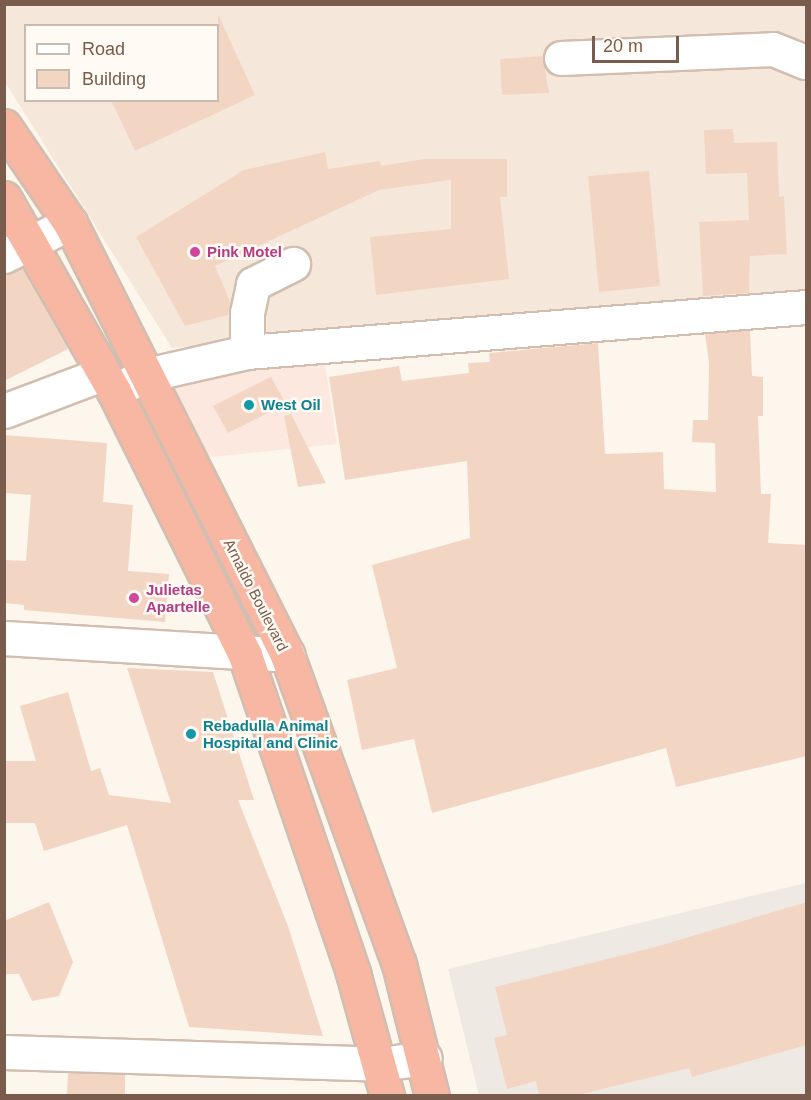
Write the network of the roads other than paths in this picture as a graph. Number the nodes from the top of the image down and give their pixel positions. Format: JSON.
{"nodes":[{"id":1,"x":561,"y":58,"type":"dead end"},
{"id":2,"x":807,"y":62,"type":"edge"},
{"id":3,"x":4,"y":126,"type":"edge"},
{"id":4,"x":4,"y":198,"type":"edge"},
{"id":5,"x":70,"y":224,"type":"junction"},
{"id":6,"x":19,"y":250,"type":"edge"},
{"id":7,"x":293,"y":264,"type":"dead end"},
{"id":8,"x":807,"y":307,"type":"edge"},
{"id":9,"x":247,"y":352,"type":"junction"},
{"id":10,"x":146,"y":375,"type":"junction"},
{"id":11,"x":108,"y":383,"type":"junction"},
{"id":12,"x":4,"y":411,"type":"edge"},
{"id":13,"x":4,"y":638,"type":"edge"},
{"id":14,"x":245,"y":655,"type":"junction"},
{"id":15,"x":287,"y":655,"type":"junction"},
{"id":16,"x":4,"y":1052,"type":"edge"},
{"id":17,"x":425,"y":1058,"type":"junction"},
{"id":18,"x":384,"y":1080,"type":"edge"},
{"id":19,"x":432,"y":1095,"type":"edge"}],
"edges":[{"from":1,"to":2,"type":"street"},
{"from":3,"to":5,"type":"highway","name":"Arnaldo Boulevard"},
{"from":4,"to":6,"type":"highway"},
{"from":5,"to":6,"type":"street"},
{"from":5,"to":10,"type":"highway","name":"Arnaldo Boulevard"},
{"from":6,"to":11,"type":"highway"},
{"from":7,"to":9,"type":"street"},
{"from":8,"to":9,"type":"street"},
{"from":9,"to":10,"type":"street"},
{"from":10,"to":11,"type":"street"},
{"from":10,"to":15,"type":"highway","name":"Arnaldo Boulevard"},
{"from":11,"to":12,"type":"street"},
{"from":11,"to":14,"type":"highway"},
{"from":13,"to":14,"type":"street"},
{"from":14,"to":15,"type":"street"},
{"from":14,"to":18,"type":"highway"},
{"from":15,"to":17,"type":"highway","name":"Arnaldo Boulevard"},
{"from":16,"to":18,"type":"street"},
{"from":17,"to":18,"type":"street"},
{"from":17,"to":19,"type":"highway","name":"Arnaldo Boulevard"}]}
